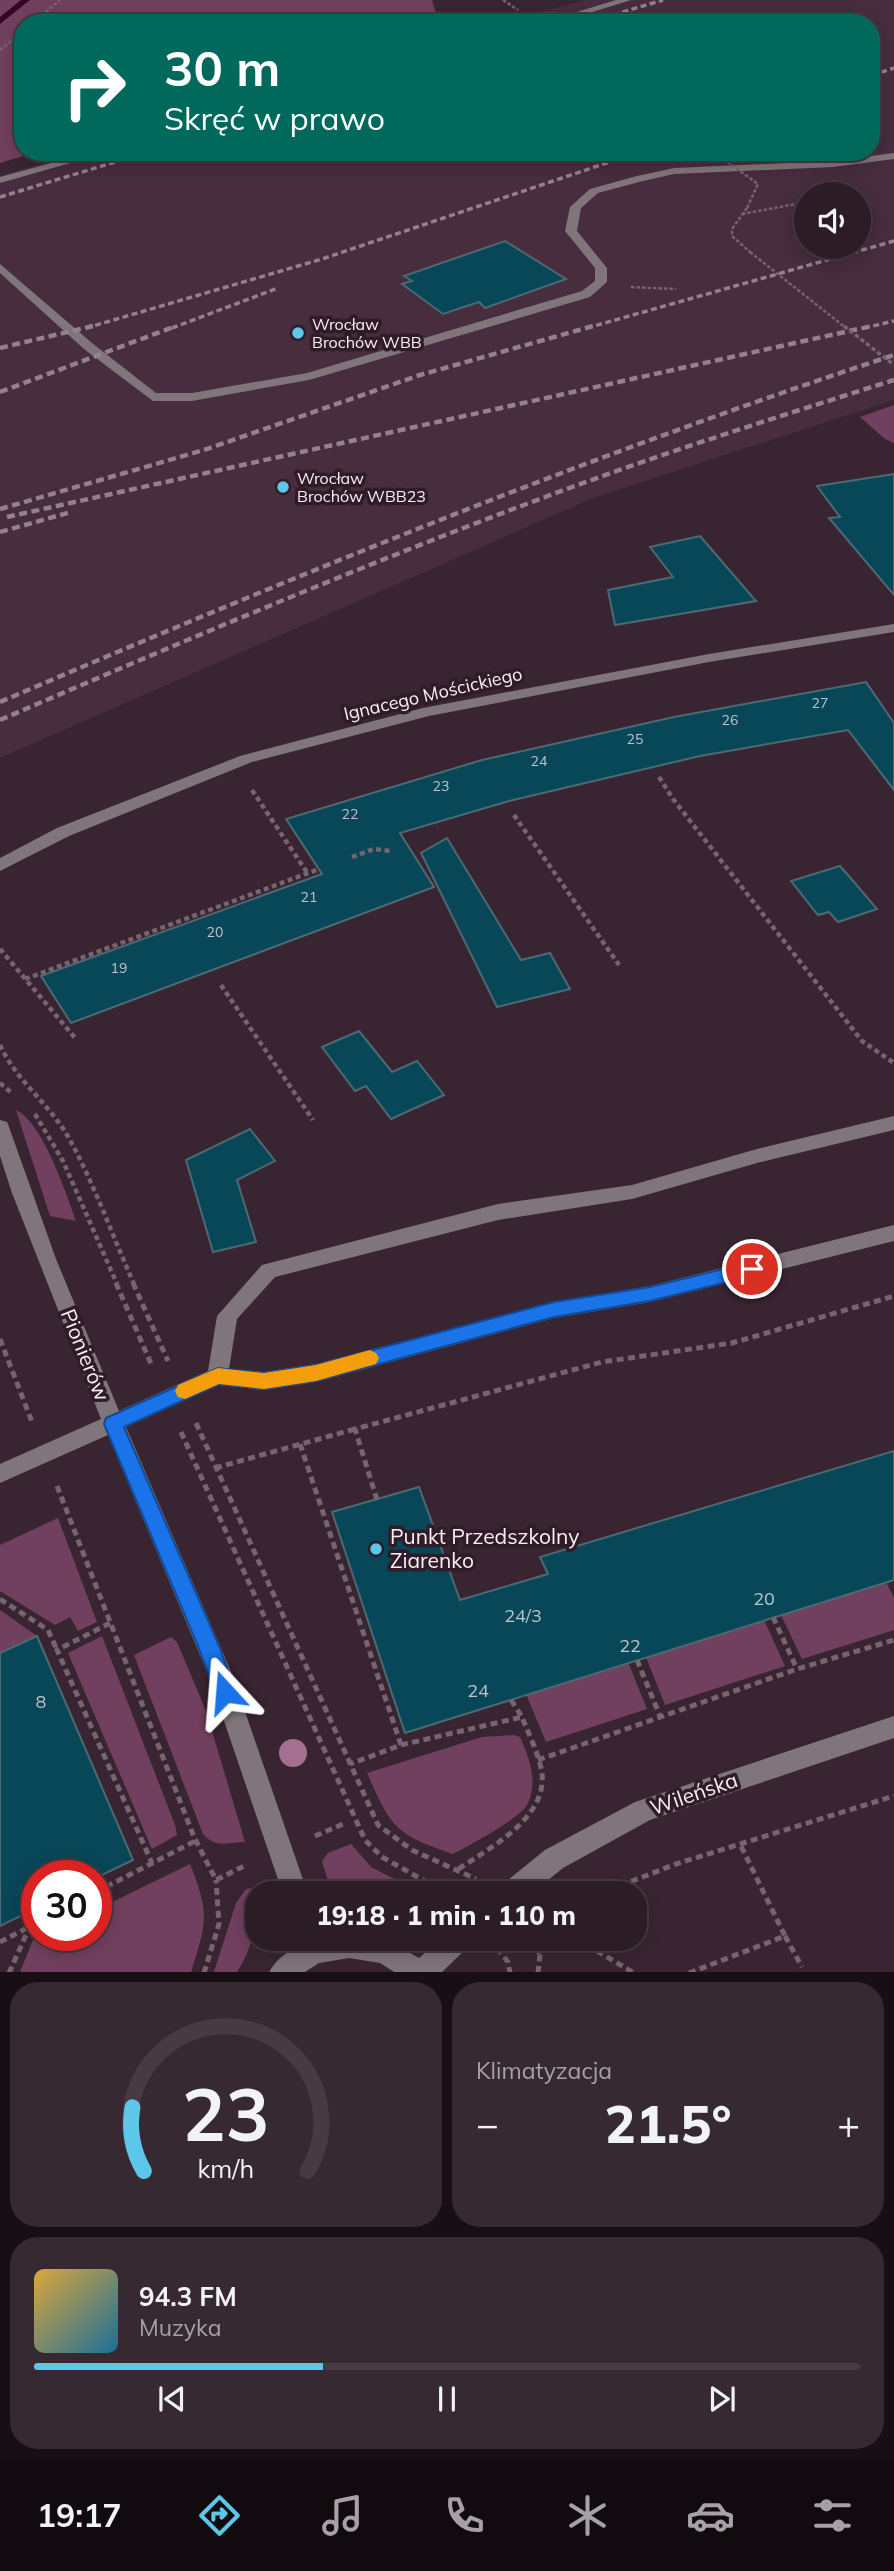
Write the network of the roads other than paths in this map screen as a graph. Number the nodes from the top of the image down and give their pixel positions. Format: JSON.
{"nodes":[{"id":1,"x":626,"y":0,"type":"edge"},
{"id":2,"x":577,"y":14,"type":"edge"},
{"id":3,"x":71,"y":161,"type":"edge"},
{"id":4,"x":856,"y":161,"type":"edge"},
{"id":5,"x":0,"y":180,"type":"edge"},
{"id":6,"x":0,"y":267,"type":"edge"},
{"id":7,"x":894,"y":628,"type":"edge"},
{"id":8,"x":0,"y":866,"type":"edge"},
{"id":9,"x":894,"y":1123,"type":"edge"},
{"id":10,"x":0,"y":1127,"type":"edge"},
{"id":11,"x":894,"y":1233,"type":"edge"},
{"id":12,"x":218,"y":1376,"type":"junction"},
{"id":13,"x":113,"y":1424,"type":"junction"},
{"id":14,"x":0,"y":1474,"type":"edge"},
{"id":15,"x":894,"y":1727,"type":"edge"},
{"id":16,"x":291,"y":1881,"type":"edge"},
{"id":17,"x":527,"y":1881,"type":"edge"},
{"id":18,"x":308,"y":1951,"type":"edge"},
{"id":19,"x":385,"y":1951,"type":"edge"},
{"id":20,"x":445,"y":1951,"type":"edge"},
{"id":21,"x":282,"y":1972,"type":"edge"},
{"id":22,"x":417,"y":1972,"type":"edge"},
{"id":23,"x":422,"y":1972,"type":"edge"}],
"edges":[{"from":1,"to":2,"type":"street"},
{"from":3,"to":5,"type":"street"},
{"from":4,"to":6,"type":"street"},
{"from":7,"to":8,"type":"street","name":"Ignacego Mościckiego"},
{"from":9,"to":12,"type":"street"},
{"from":10,"to":13,"type":"street","name":"Pionierów"},
{"from":11,"to":12,"type":"street"},
{"from":12,"to":13,"type":"street"},
{"from":13,"to":14,"type":"street"},
{"from":13,"to":16,"type":"street","name":"Pionierów"},
{"from":15,"to":17,"type":"street","name":"Wileńska"},
{"from":18,"to":21,"type":"street"},
{"from":19,"to":22,"type":"street"},
{"from":20,"to":23,"type":"street"}]}
